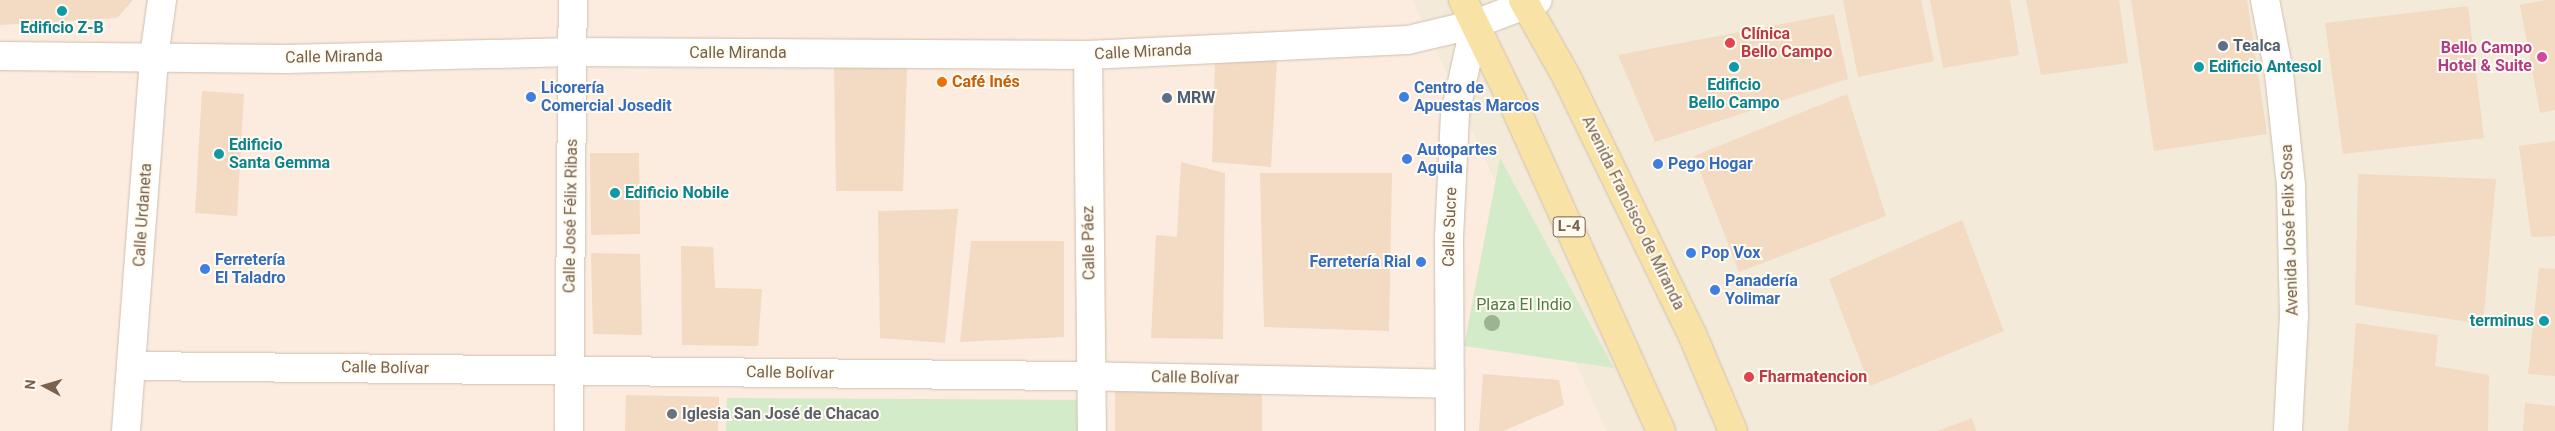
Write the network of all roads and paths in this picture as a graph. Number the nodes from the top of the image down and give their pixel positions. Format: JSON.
{"nodes":[{"id":1,"x":162,"y":0,"type":"edge"},
{"id":2,"x":574,"y":0,"type":"edge"},
{"id":3,"x":1463,"y":0,"type":"edge"},
{"id":4,"x":2265,"y":0,"type":"edge"},
{"id":5,"x":1528,"y":1,"type":"edge"},
{"id":6,"x":1475,"y":24,"type":"junction"},
{"id":7,"x":573,"y":52,"type":"junction"},
{"id":8,"x":1088,"y":54,"type":"junction"},
{"id":9,"x":0,"y":56,"type":"edge"},
{"id":10,"x":154,"y":56,"type":"junction"},
{"id":11,"x":133,"y":366,"type":"junction"},
{"id":12,"x":570,"y":370,"type":"junction"},
{"id":13,"x":1091,"y":376,"type":"junction"},
{"id":14,"x":1448,"y":384,"type":"junction"},
{"id":15,"x":126,"y":431,"type":"edge"},
{"id":16,"x":568,"y":431,"type":"edge"},
{"id":17,"x":1092,"y":431,"type":"edge"},
{"id":18,"x":1450,"y":431,"type":"edge"},
{"id":19,"x":1661,"y":431,"type":"edge"},
{"id":20,"x":1733,"y":431,"type":"edge"},
{"id":21,"x":2288,"y":431,"type":"edge"}],
"edges":[{"from":1,"to":10,"type":"street","name":"Calle Urdaneta"},
{"from":2,"to":7,"type":"street","name":"Calle José Félix Ribas"},
{"from":3,"to":6,"type":"main road","number":"L-4"},
{"from":4,"to":21,"type":"street","name":"Avenida José Felix Sosa"},
{"from":5,"to":6,"type":"street","name":"Calle Miranda"},
{"from":5,"to":20,"type":"main road","name":"Avenida Francisco de Miranda"},
{"from":6,"to":8,"type":"street","name":"Calle Miranda"},
{"from":6,"to":14,"type":"street","name":"Calle Sucre"},
{"from":6,"to":19,"type":"main road","number":"L-4"},
{"from":7,"to":8,"type":"street","name":"Calle Miranda"},
{"from":7,"to":10,"type":"street","name":"Calle Miranda"},
{"from":7,"to":12,"type":"street","name":"Calle José Félix Ribas"},
{"from":8,"to":13,"type":"street","name":"Calle Páez"},
{"from":9,"to":10,"type":"street","name":"Calle Miranda"},
{"from":10,"to":11,"type":"street","name":"Calle Urdaneta"},
{"from":11,"to":12,"type":"street","name":"Calle Bolívar"},
{"from":11,"to":15,"type":"street","name":"Calle Urdaneta"},
{"from":12,"to":13,"type":"street","name":"Calle Bolívar"},
{"from":12,"to":16,"type":"street","name":"Calle José Félix Ribas"},
{"from":13,"to":14,"type":"street","name":"Calle Bolívar"},
{"from":13,"to":17,"type":"street","name":"Calle Páez"},
{"from":14,"to":18,"type":"street","name":"Calle Sucre"}]}
